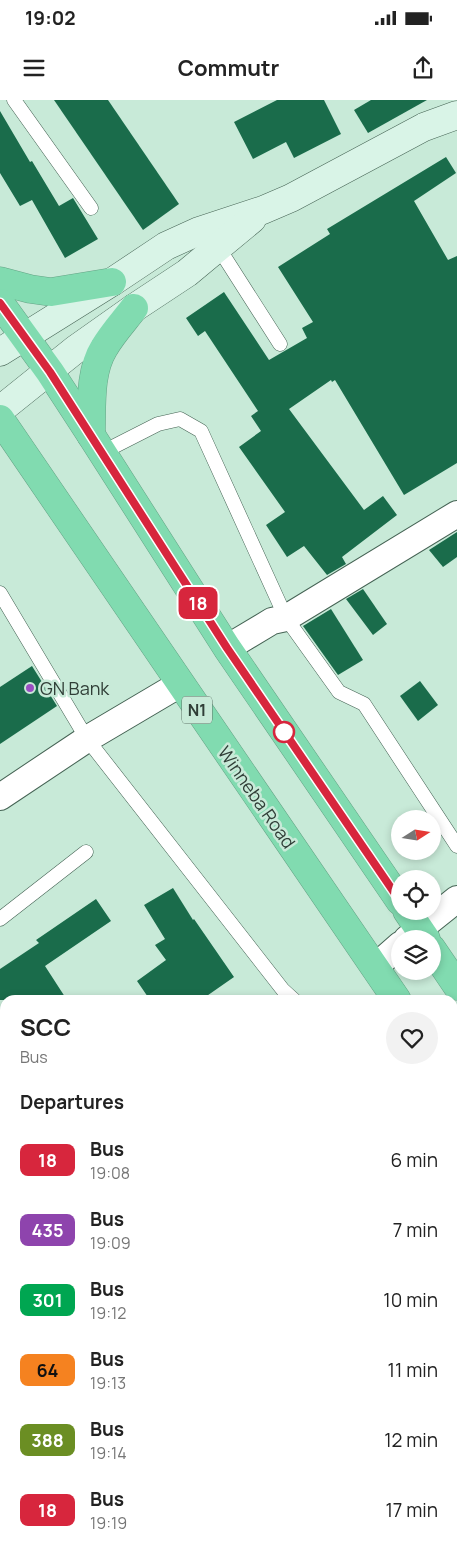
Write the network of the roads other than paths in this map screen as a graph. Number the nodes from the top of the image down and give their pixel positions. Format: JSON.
{"nodes":[{"id":1,"x":14,"y":100,"type":"edge"},
{"id":2,"x":457,"y":115,"type":"edge"},
{"id":3,"x":91,"y":208,"type":"dead end"},
{"id":4,"x":263,"y":210,"type":"junction"},
{"id":5,"x":218,"y":247,"type":"junction"},
{"id":6,"x":0,"y":281,"type":"edge"},
{"id":7,"x":112,"y":282,"type":"junction"},
{"id":8,"x":0,"y":303,"type":"edge"},
{"id":9,"x":134,"y":308,"type":"junction"},
{"id":10,"x":24,"y":336,"type":"junction"},
{"id":11,"x":280,"y":344,"type":"dead end"},
{"id":12,"x":0,"y":352,"type":"edge"},
{"id":13,"x":50,"y":372,"type":"junction"},
{"id":14,"x":0,"y":410,"type":"edge"},
{"id":15,"x":0,"y":419,"type":"edge"},
{"id":16,"x":97,"y":443,"type":"junction"},
{"id":17,"x":457,"y":514,"type":"edge"},
{"id":18,"x":0,"y":593,"type":"edge"},
{"id":19,"x":286,"y":618,"type":"junction"},
{"id":20,"x":227,"y":648,"type":"junction"},
{"id":21,"x":180,"y":684,"type":"junction"},
{"id":22,"x":87,"y":739,"type":"junction"},
{"id":23,"x":0,"y":797,"type":"edge"},
{"id":24,"x":457,"y":846,"type":"edge"},
{"id":25,"x":86,"y":852,"type":"dead end"},
{"id":26,"x":391,"y":888,"type":"edge"},
{"id":27,"x":457,"y":898,"type":"edge"},
{"id":28,"x":0,"y":918,"type":"edge"},
{"id":29,"x":421,"y":930,"type":"edge"},
{"id":30,"x":391,"y":954,"type":"edge"},
{"id":31,"x":375,"y":967,"type":"junction"},
{"id":32,"x":441,"y":967,"type":"edge"},
{"id":33,"x":457,"y":986,"type":"edge"},
{"id":34,"x":288,"y":995,"type":"edge"},
{"id":35,"x":393,"y":995,"type":"edge"}],
"edges":[{"from":1,"to":3,"type":"lane"},
{"from":2,"to":4,"type":"street"},
{"from":4,"to":5,"type":"street"},
{"from":4,"to":7,"type":"street"},
{"from":5,"to":9,"type":"street"},
{"from":5,"to":11,"type":"lane"},
{"from":6,"to":7,"type":"highway"},
{"from":7,"to":10,"type":"street"},
{"from":8,"to":10,"type":"highway"},
{"from":9,"to":13,"type":"street"},
{"from":9,"to":16,"type":"highway"},
{"from":10,"to":12,"type":"street"},
{"from":10,"to":13,"type":"highway"},
{"from":13,"to":14,"type":"street"},
{"from":13,"to":16,"type":"highway"},
{"from":15,"to":21,"type":"highway","name":"Winneba Road","number":"N1"},
{"from":16,"to":19,"type":"lane"},
{"from":16,"to":20,"type":"highway"},
{"from":17,"to":19,"type":"street"},
{"from":18,"to":22,"type":"lane"},
{"from":19,"to":20,"type":"street"},
{"from":19,"to":24,"type":"lane"},
{"from":20,"to":26,"type":"highway"},
{"from":21,"to":22,"type":"street"},
{"from":21,"to":31,"type":"highway","name":"Winneba Road","number":"N1"},
{"from":22,"to":23,"type":"street"},
{"from":22,"to":34,"type":"lane"},
{"from":25,"to":28,"type":"lane"},
{"from":27,"to":29,"type":"street"},
{"from":30,"to":31,"type":"street"},
{"from":31,"to":35,"type":"highway","name":"Winneba Road","number":"N1"},
{"from":32,"to":33,"type":"highway"}]}
